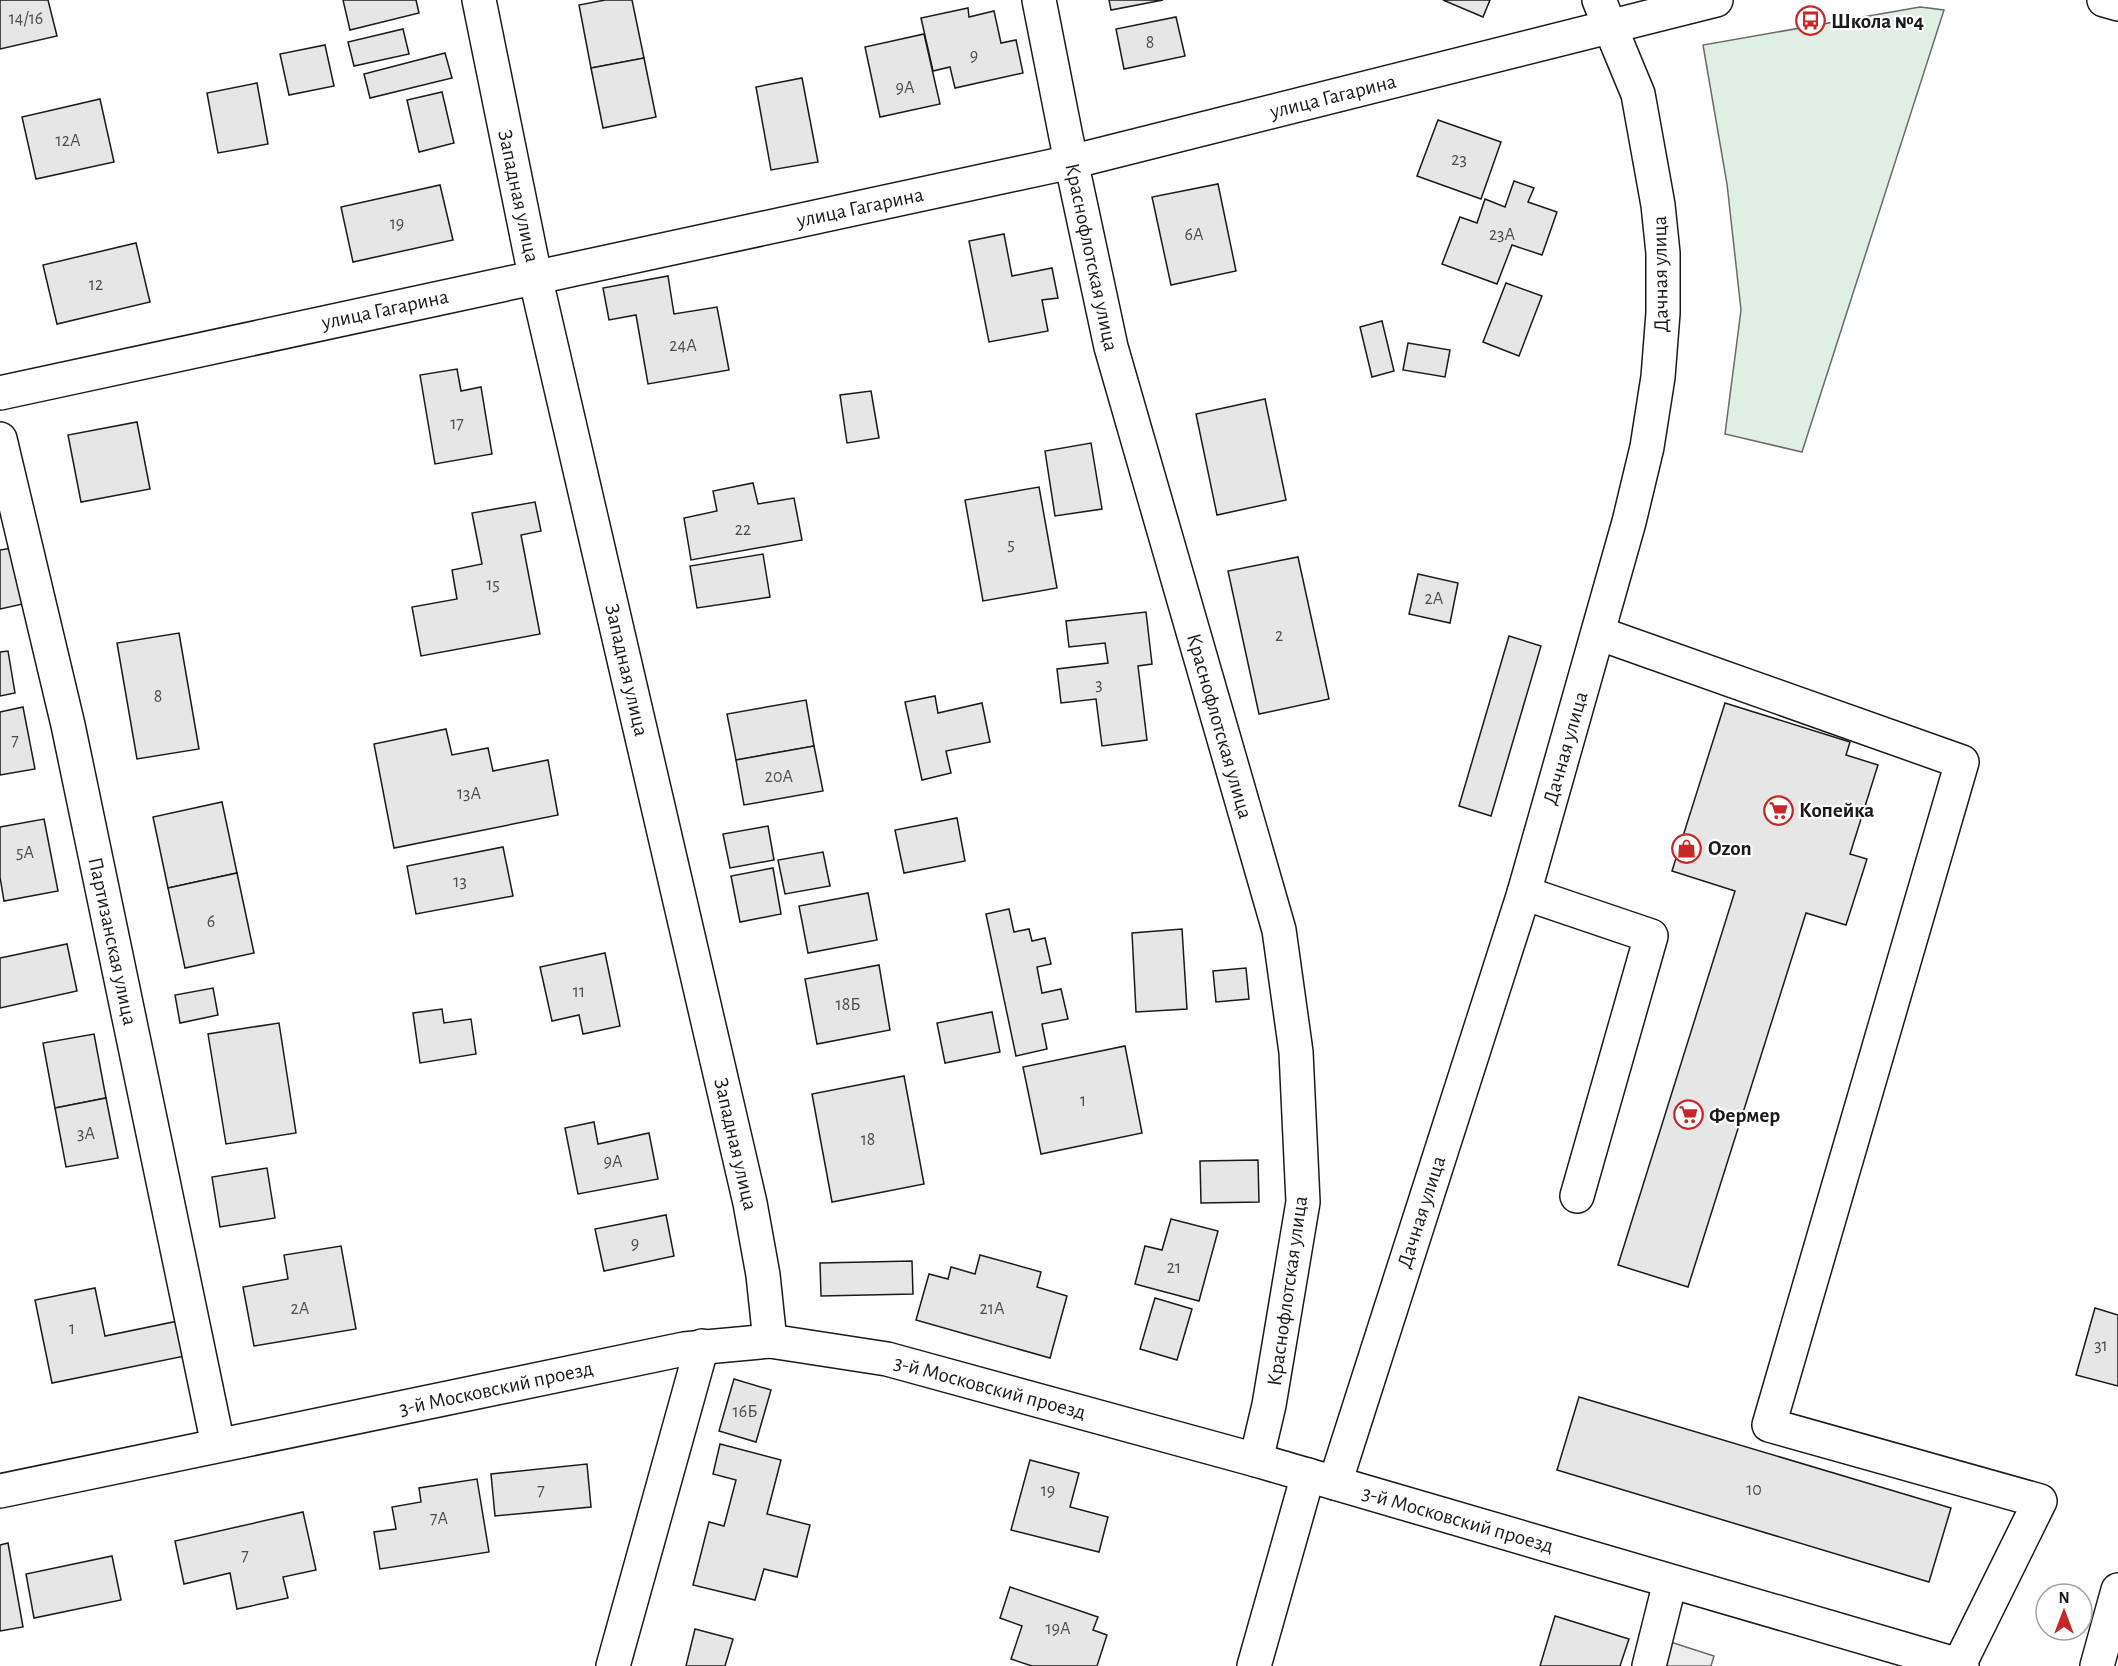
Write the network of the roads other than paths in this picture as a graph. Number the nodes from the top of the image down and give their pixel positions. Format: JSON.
{"nodes":[{"id":1,"x":479,"y":0,"type":"edge"},
{"id":2,"x":1040,"y":0,"type":"edge"},
{"id":3,"x":1716,"y":0,"type":"edge"},
{"id":4,"x":2104,"y":0,"type":"edge"},
{"id":5,"x":2118,"y":4,"type":"edge"},
{"id":6,"x":1604,"y":14,"type":"edge"},
{"id":7,"x":1071,"y":162,"type":"junction"},
{"id":8,"x":535,"y":276,"type":"junction"},
{"id":9,"x":0,"y":393,"type":"edge"},
{"id":10,"x":0,"y":439,"type":"edge"},
{"id":11,"x":1598,"y":633,"type":"junction"},
{"id":12,"x":1524,"y":893,"type":"junction"},
{"id":13,"x":1577,"y":1196,"type":"dead end"},
{"id":14,"x":770,"y":1341,"type":"junction"},
{"id":15,"x":702,"y":1346,"type":"junction"},
{"id":16,"x":218,"y":1445,"type":"junction"},
{"id":17,"x":1256,"y":1460,"type":"junction"},
{"id":18,"x":1321,"y":1479,"type":"junction"},
{"id":19,"x":0,"y":1491,"type":"edge"},
{"id":20,"x":1670,"y":1582,"type":"junction"},
{"id":21,"x":2118,"y":1590,"type":"edge"},
{"id":22,"x":614,"y":1666,"type":"edge"},
{"id":23,"x":1254,"y":1666,"type":"edge"},
{"id":24,"x":1649,"y":1666,"type":"edge"},
{"id":25,"x":1960,"y":1666,"type":"edge"},
{"id":26,"x":2097,"y":1666,"type":"edge"}],
"edges":[{"from":1,"to":8,"type":"street","name":"Западная улица"},
{"from":2,"to":7,"type":"street","name":"Краснофлотская улица"},
{"from":3,"to":6,"type":"street","name":"улица Гагарина"},
{"from":4,"to":5,"type":"street"},
{"from":6,"to":7,"type":"street","name":"улица Гагарина"},
{"from":6,"to":11,"type":"street","name":"Дачная улица"},
{"from":7,"to":8,"type":"street","name":"улица Гагарина"},
{"from":7,"to":17,"type":"street","name":"Краснофлотская улица"},
{"from":8,"to":9,"type":"street","name":"улица Гагарина"},
{"from":8,"to":14,"type":"street","name":"Западная улица"},
{"from":10,"to":16,"type":"street","name":"Партизанская улица"},
{"from":11,"to":12,"type":"street","name":"Дачная улица"},
{"from":11,"to":25,"type":"street"},
{"from":12,"to":13,"type":"street"},
{"from":12,"to":18,"type":"street","name":"Дачная улица"},
{"from":14,"to":15,"type":"street","name":"3-й Московский проезд"},
{"from":14,"to":17,"type":"street","name":"3-й Московский проезд"},
{"from":15,"to":16,"type":"street","name":"3-й Московский проезд"},
{"from":15,"to":22,"type":"street"},
{"from":16,"to":19,"type":"street","name":"3-й Московский проезд"},
{"from":17,"to":18,"type":"street","name":"3-й Московский проезд"},
{"from":18,"to":20,"type":"street","name":"3-й Московский проезд"},
{"from":18,"to":23,"type":"street","name":"Дачная улица"},
{"from":20,"to":24,"type":"street"},
{"from":20,"to":25,"type":"street","name":"3-й Московский проезд"},
{"from":21,"to":26,"type":"street"}]}
